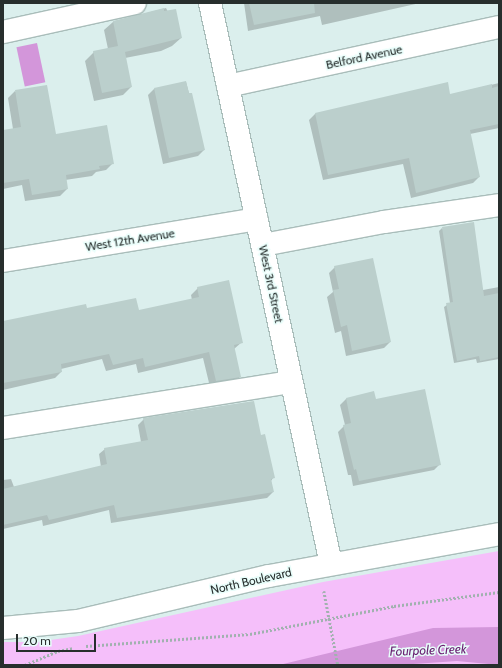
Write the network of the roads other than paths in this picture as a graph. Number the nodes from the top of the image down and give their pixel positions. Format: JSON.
{"nodes":[{"id":1,"x":134,"y":3,"type":"edge"},
{"id":2,"x":210,"y":3,"type":"edge"},
{"id":3,"x":499,"y":27,"type":"edge"},
{"id":4,"x":3,"y":32,"type":"edge"},
{"id":5,"x":228,"y":86,"type":"junction"},
{"id":6,"x":499,"y":205,"type":"edge"},
{"id":7,"x":257,"y":219,"type":"junction"},
{"id":8,"x":263,"y":245,"type":"junction"},
{"id":9,"x":3,"y":261,"type":"edge"},
{"id":10,"x":291,"y":382,"type":"junction"},
{"id":11,"x":3,"y":428,"type":"edge"},
{"id":12,"x":499,"y":534,"type":"edge"},
{"id":13,"x":331,"y":564,"type":"junction"},
{"id":14,"x":3,"y":628,"type":"edge"}],
"edges":[{"from":1,"to":4,"type":"street"},
{"from":2,"to":5,"type":"street","name":"West 3rd Street"},
{"from":3,"to":5,"type":"street","name":"Belford Avenue"},
{"from":5,"to":7,"type":"street","name":"West 3rd Street"},
{"from":6,"to":8,"type":"street"},
{"from":7,"to":8,"type":"street","name":"West 3rd Street"},
{"from":7,"to":9,"type":"street","name":"West 12th Avenue"},
{"from":8,"to":10,"type":"street","name":"West 3rd Street"},
{"from":10,"to":11,"type":"street"},
{"from":10,"to":13,"type":"street","name":"West 3rd Street"},
{"from":12,"to":13,"type":"street","name":"North Boulevard"},
{"from":13,"to":14,"type":"street","name":"North Boulevard"}]}
